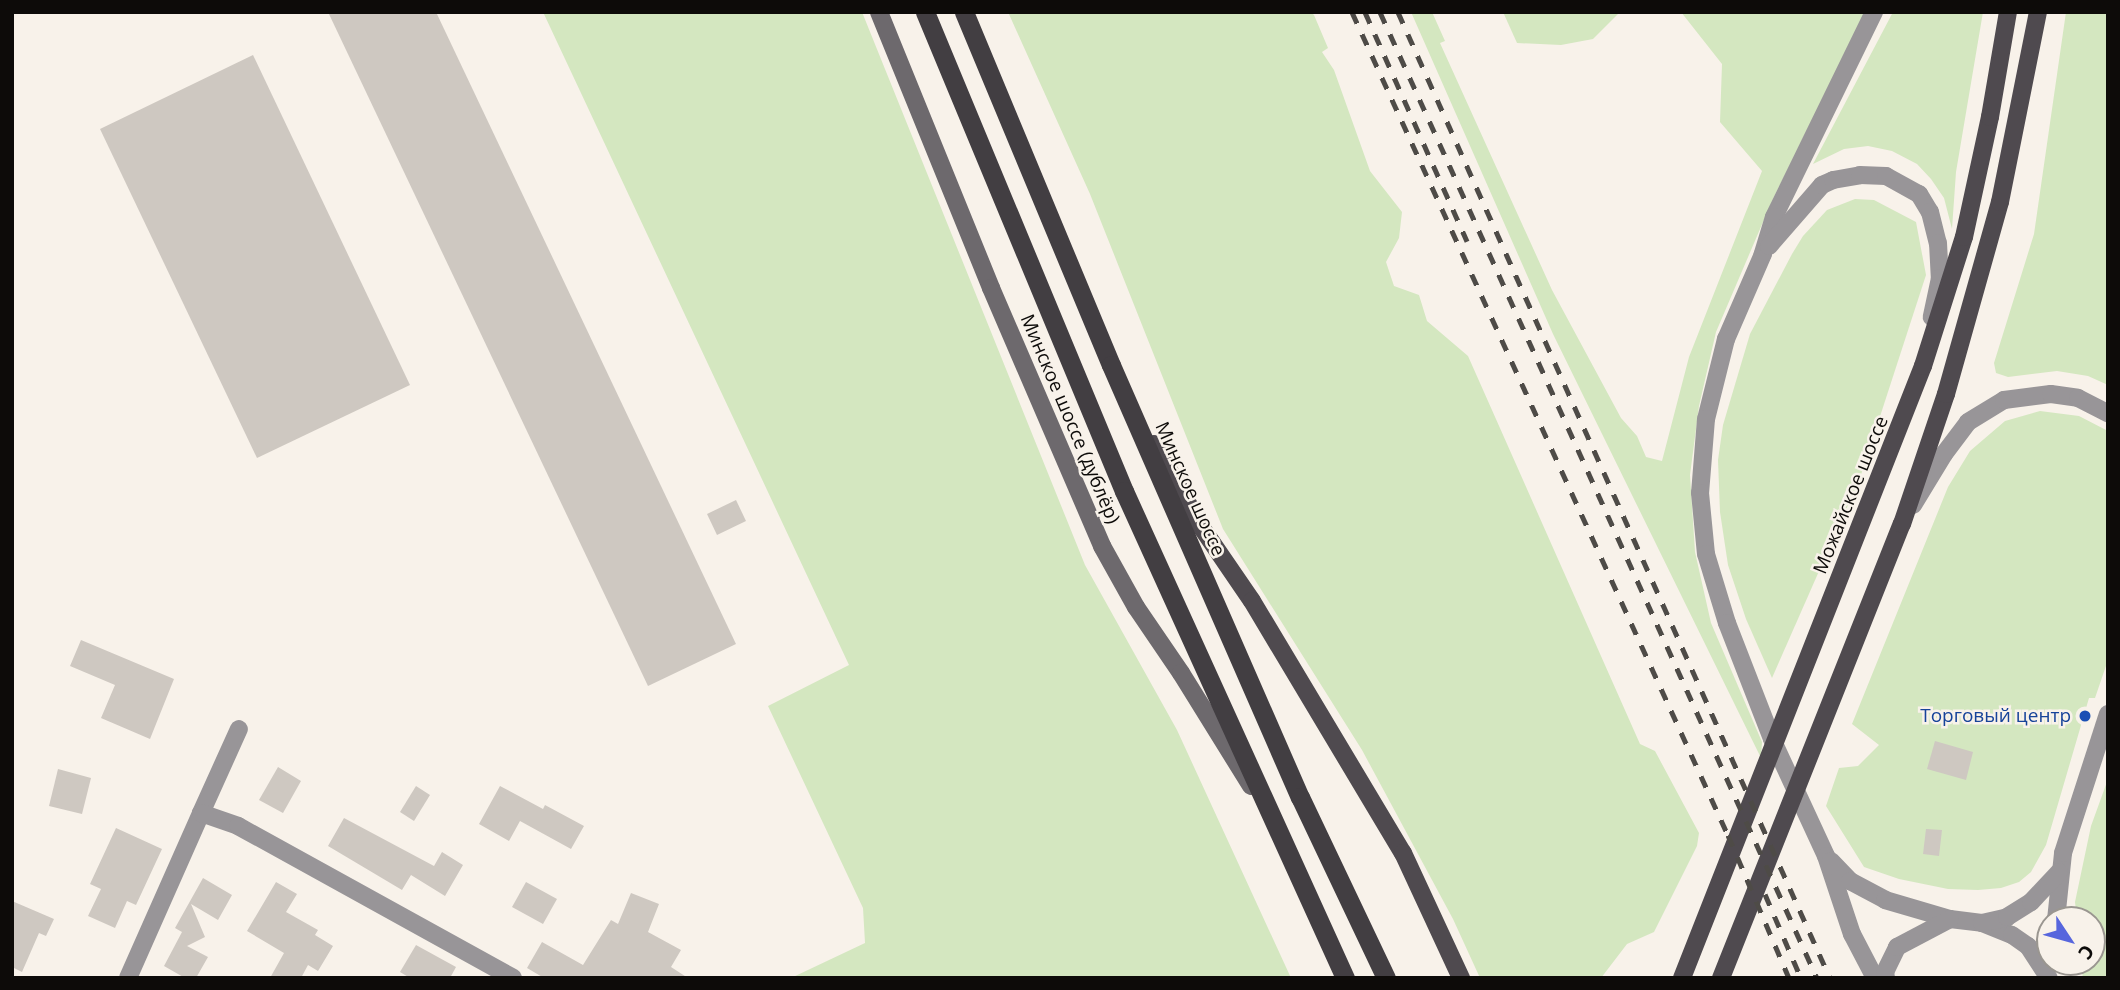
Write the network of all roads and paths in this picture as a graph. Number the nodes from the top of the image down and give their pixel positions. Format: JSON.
{"nodes":[{"id":1,"x":879,"y":12,"type":"edge"},
{"id":2,"x":925,"y":12,"type":"edge"},
{"id":3,"x":964,"y":12,"type":"edge"},
{"id":4,"x":1874,"y":12,"type":"edge"},
{"id":5,"x":2008,"y":12,"type":"edge"},
{"id":6,"x":2038,"y":12,"type":"edge"},
{"id":7,"x":1762,"y":254,"type":"junction"},
{"id":8,"x":1111,"y":365,"type":"junction"},
{"id":9,"x":1923,"y":366,"type":"junction"},
{"id":10,"x":2108,"y":413,"type":"edge"},
{"id":11,"x":1902,"y":524,"type":"junction"},
{"id":12,"x":2108,"y":714,"type":"edge"},
{"id":13,"x":239,"y":729,"type":"dead end"},
{"id":14,"x":201,"y":813,"type":"junction"},
{"id":15,"x":1270,"y":818,"type":"junction"},
{"id":16,"x":1826,"y":856,"type":"junction"},
{"id":17,"x":2059,"y":872,"type":"junction"},
{"id":18,"x":2057,"y":906,"type":"edge"},
{"id":19,"x":1950,"y":919,"type":"junction"},
{"id":20,"x":1982,"y":923,"type":"junction"},
{"id":21,"x":128,"y":978,"type":"edge"},
{"id":22,"x":513,"y":978,"type":"edge"},
{"id":23,"x":1345,"y":978,"type":"edge"},
{"id":24,"x":1386,"y":978,"type":"edge"},
{"id":25,"x":1461,"y":978,"type":"edge"},
{"id":26,"x":1682,"y":978,"type":"edge"},
{"id":27,"x":1721,"y":978,"type":"edge"},
{"id":28,"x":1875,"y":978,"type":"edge"},
{"id":29,"x":1886,"y":978,"type":"edge"},
{"id":30,"x":2049,"y":978,"type":"edge"}],
"edges":[{"from":1,"to":15,"type":"main road","name":"Минское шоссе (дублёр)"},
{"from":2,"to":15,"type":"highway"},
{"from":3,"to":8,"type":"highway","name":"Минское шоссе"},
{"from":4,"to":7,"type":"street"},
{"from":5,"to":9,"type":"main road","name":"Можайское шоссе"},
{"from":6,"to":11,"type":"main road"},
{"from":7,"to":9,"type":"street"},
{"from":7,"to":16,"type":"street"},
{"from":8,"to":24,"type":"highway","name":"Минское шоссе"},
{"from":8,"to":25,"type":"main road"},
{"from":9,"to":26,"type":"main road","name":"Можайское шоссе"},
{"from":10,"to":11,"type":"street"},
{"from":11,"to":27,"type":"main road"},
{"from":12,"to":17,"type":"street"},
{"from":13,"to":14,"type":"street"},
{"from":14,"to":21,"type":"street"},
{"from":14,"to":22,"type":"street"},
{"from":15,"to":23,"type":"highway"},
{"from":16,"to":19,"type":"street"},
{"from":16,"to":28,"type":"street"},
{"from":17,"to":18,"type":"street"},
{"from":17,"to":20,"type":"street"},
{"from":19,"to":20,"type":"street"},
{"from":19,"to":29,"type":"street"},
{"from":20,"to":30,"type":"street"}]}
